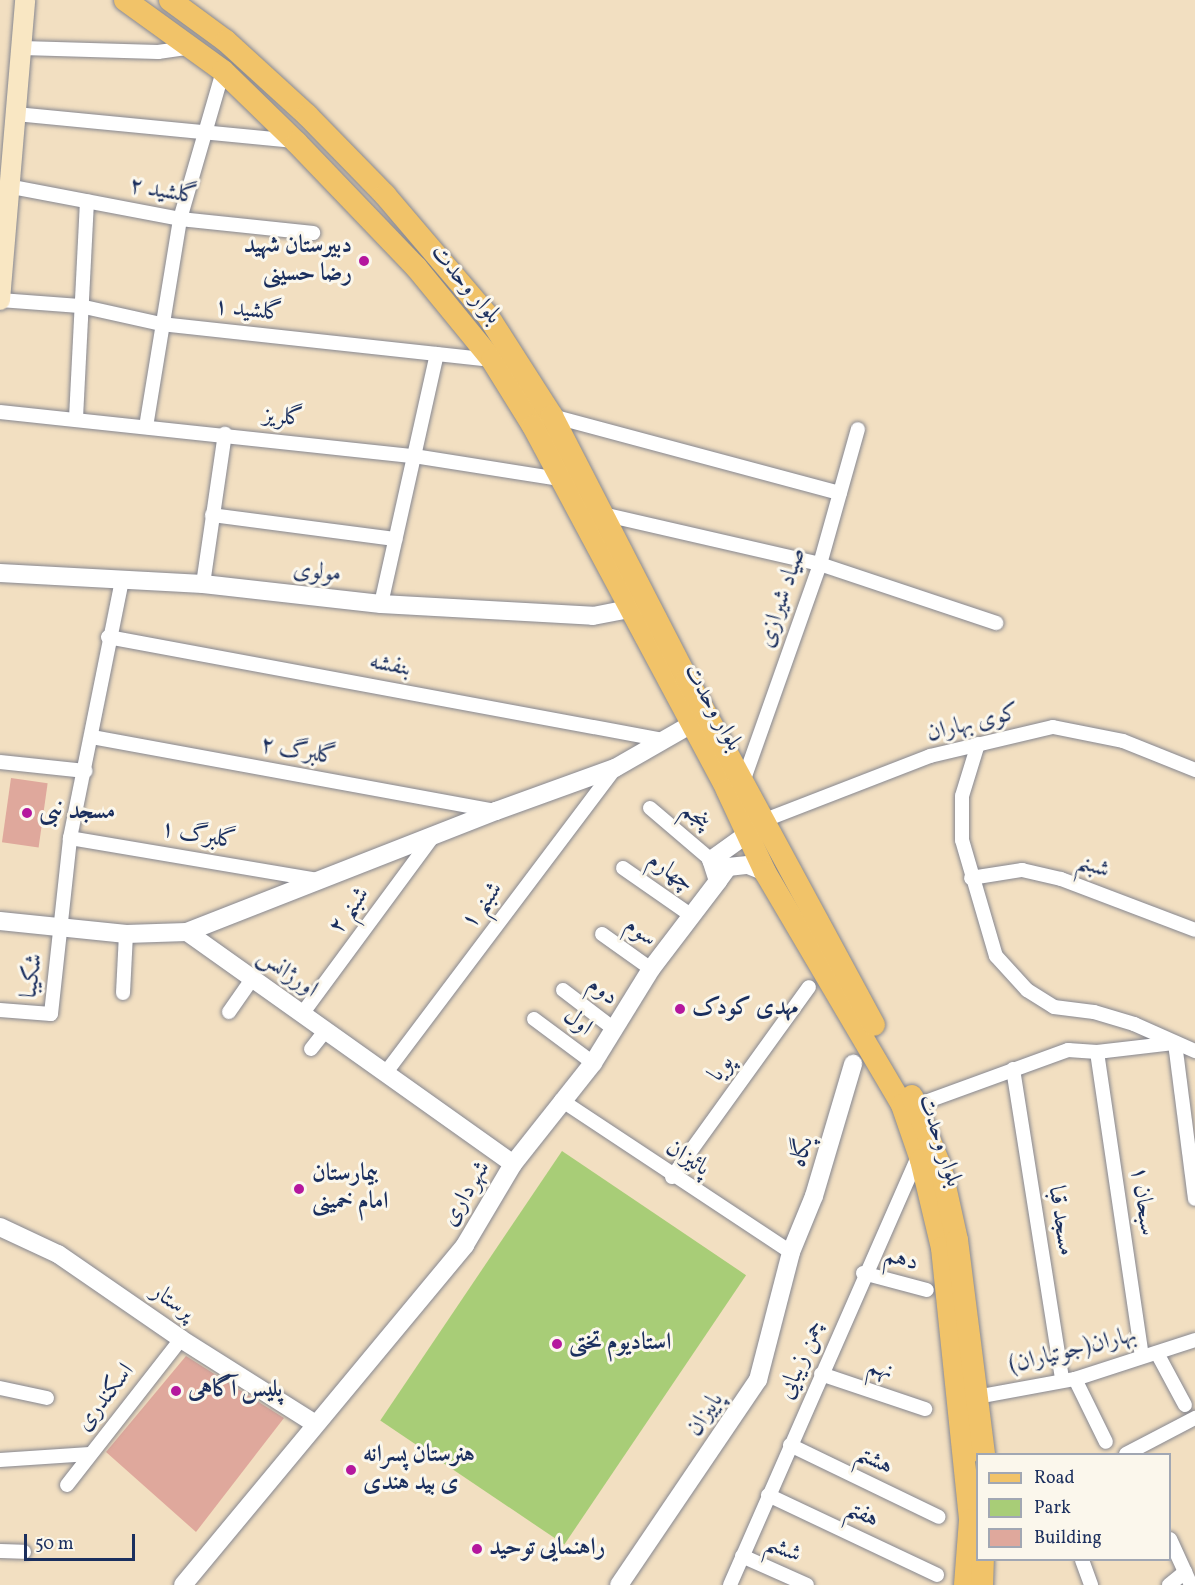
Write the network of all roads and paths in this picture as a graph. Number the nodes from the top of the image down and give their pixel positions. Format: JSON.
{"nodes":[{"id":1,"x":25,"y":0,"type":"edge"},
{"id":2,"x":125,"y":0,"type":"edge"},
{"id":3,"x":170,"y":0,"type":"edge"},
{"id":4,"x":194,"y":47,"type":"junction"},
{"id":5,"x":22,"y":48,"type":"junction"},
{"id":6,"x":223,"y":71,"type":"junction"},
{"id":7,"x":15,"y":114,"type":"junction"},
{"id":8,"x":207,"y":133,"type":"junction"},
{"id":9,"x":297,"y":142,"type":"junction"},
{"id":10,"x":7,"y":186,"type":"junction"},
{"id":11,"x":87,"y":201,"type":"junction"},
{"id":12,"x":180,"y":219,"type":"junction"},
{"id":13,"x":313,"y":233,"type":"dead end"},
{"id":14,"x":0,"y":300,"type":"edge"},
{"id":15,"x":80,"y":306,"type":"junction"},
{"id":16,"x":161,"y":324,"type":"junction"},
{"id":17,"x":437,"y":354,"type":"junction"},
{"id":18,"x":492,"y":360,"type":"junction"},
{"id":19,"x":0,"y":412,"type":"edge"},
{"id":20,"x":552,"y":416,"type":"junction"},
{"id":21,"x":76,"y":418,"type":"junction"},
{"id":22,"x":146,"y":427,"type":"junction"},
{"id":23,"x":858,"y":429,"type":"dead end"},
{"id":24,"x":225,"y":434,"type":"junction"},
{"id":25,"x":414,"y":456,"type":"junction"},
{"id":26,"x":560,"y":479,"type":"junction"},
{"id":27,"x":840,"y":493,"type":"junction"},
{"id":28,"x":602,"y":514,"type":"junction"},
{"id":29,"x":212,"y":515,"type":"junction"},
{"id":30,"x":395,"y":539,"type":"junction"},
{"id":31,"x":820,"y":564,"type":"junction"},
{"id":32,"x":0,"y":573,"type":"edge"},
{"id":33,"x":122,"y":580,"type":"junction"},
{"id":34,"x":203,"y":584,"type":"junction"},
{"id":35,"x":381,"y":604,"type":"junction"},
{"id":36,"x":628,"y":609,"type":"junction"},
{"id":37,"x":996,"y":623,"type":"dead end"},
{"id":38,"x":108,"y":637,"type":"junction"},
{"id":39,"x":690,"y":725,"type":"junction"},
{"id":40,"x":92,"y":737,"type":"junction"},
{"id":41,"x":663,"y":740,"type":"junction"},
{"id":42,"x":978,"y":744,"type":"junction"},
{"id":43,"x":0,"y":762,"type":"edge"},
{"id":44,"x":615,"y":768,"type":"junction"},
{"id":45,"x":1195,"y":770,"type":"edge"},
{"id":46,"x":86,"y":771,"type":"junction"},
{"id":47,"x":744,"y":778,"type":"junction"},
{"id":48,"x":650,"y":808,"type":"dead end"},
{"id":49,"x":496,"y":810,"type":"junction"},
{"id":50,"x":765,"y":820,"type":"junction"},
{"id":51,"x":435,"y":835,"type":"junction"},
{"id":52,"x":747,"y":836,"type":"junction"},
{"id":53,"x":70,"y":838,"type":"junction"},
{"id":54,"x":711,"y":860,"type":"junction"},
{"id":55,"x":623,"y":868,"type":"dead end"},
{"id":56,"x":765,"y":872,"type":"junction"},
{"id":57,"x":970,"y":878,"type":"junction"},
{"id":58,"x":319,"y":880,"type":"junction"},
{"id":59,"x":718,"y":881,"type":"junction"},
{"id":60,"x":692,"y":916,"type":"junction"},
{"id":61,"x":0,"y":921,"type":"edge"},
{"id":62,"x":62,"y":928,"type":"junction"},
{"id":63,"x":1195,"y":930,"type":"edge"},
{"id":64,"x":188,"y":932,"type":"junction"},
{"id":65,"x":126,"y":934,"type":"junction"},
{"id":66,"x":602,"y":934,"type":"dead end"},
{"id":67,"x":651,"y":969,"type":"junction"},
{"id":68,"x":251,"y":980,"type":"junction"},
{"id":69,"x":809,"y":987,"type":"dead end"},
{"id":70,"x":563,"y":990,"type":"dead end"},
{"id":71,"x":123,"y":993,"type":"dead end"},
{"id":72,"x":0,"y":1010,"type":"edge"},
{"id":73,"x":229,"y":1012,"type":"dead end"},
{"id":74,"x":302,"y":1014,"type":"junction"},
{"id":75,"x":534,"y":1019,"type":"dead end"},
{"id":76,"x":614,"y":1029,"type":"junction"},
{"id":77,"x":327,"y":1030,"type":"junction"},
{"id":78,"x":1175,"y":1043,"type":"junction"},
{"id":79,"x":311,"y":1049,"type":"dead end"},
{"id":80,"x":1195,"y":1051,"type":"edge"},
{"id":81,"x":1097,"y":1052,"type":"junction"},
{"id":82,"x":593,"y":1063,"type":"junction"},
{"id":83,"x":853,"y":1064,"type":"dead end"},
{"id":84,"x":1013,"y":1069,"type":"junction"},
{"id":85,"x":387,"y":1071,"type":"junction"},
{"id":86,"x":561,"y":1100,"type":"junction"},
{"id":87,"x":917,"y":1105,"type":"junction"},
{"id":88,"x":919,"y":1154,"type":"junction"},
{"id":89,"x":513,"y":1164,"type":"junction"},
{"id":90,"x":672,"y":1177,"type":"junction"},
{"id":91,"x":1195,"y":1199,"type":"edge"},
{"id":92,"x":0,"y":1227,"type":"edge"},
{"id":93,"x":791,"y":1252,"type":"junction"},
{"id":94,"x":863,"y":1273,"type":"junction"},
{"id":95,"x":927,"y":1290,"type":"dead end"},
{"id":96,"x":181,"y":1339,"type":"junction"},
{"id":97,"x":1195,"y":1340,"type":"edge"},
{"id":98,"x":1157,"y":1353,"type":"junction"},
{"id":99,"x":1142,"y":1357,"type":"junction"},
{"id":100,"x":820,"y":1374,"type":"junction"},
{"id":101,"x":1068,"y":1380,"type":"junction"},
{"id":102,"x":0,"y":1388,"type":"edge"},
{"id":103,"x":969,"y":1397,"type":"junction"},
{"id":104,"x":47,"y":1398,"type":"dead end"},
{"id":105,"x":1185,"y":1405,"type":"dead end"},
{"id":106,"x":925,"y":1409,"type":"dead end"},
{"id":107,"x":1195,"y":1418,"type":"edge"},
{"id":108,"x":314,"y":1423,"type":"junction"},
{"id":109,"x":1106,"y":1442,"type":"dead end"},
{"id":110,"x":790,"y":1445,"type":"junction"},
{"id":111,"x":983,"y":1453,"type":"edge"},
{"id":112,"x":1131,"y":1453,"type":"edge"},
{"id":113,"x":90,"y":1454,"type":"junction"},
{"id":114,"x":0,"y":1460,"type":"edge"},
{"id":115,"x":67,"y":1485,"type":"dead end"},
{"id":116,"x":768,"y":1495,"type":"junction"},
{"id":117,"x":939,"y":1517,"type":"dead end"},
{"id":118,"x":1171,"y":1541,"type":"edge"},
{"id":119,"x":0,"y":1551,"type":"edge"},
{"id":120,"x":24,"y":1552,"type":"dead end"},
{"id":121,"x":742,"y":1556,"type":"junction"},
{"id":122,"x":983,"y":1561,"type":"edge"},
{"id":123,"x":1082,"y":1561,"type":"edge"},
{"id":124,"x":937,"y":1575,"type":"dead end"},
{"id":125,"x":1190,"y":1578,"type":"edge"},
{"id":126,"x":183,"y":1585,"type":"edge"},
{"id":127,"x":619,"y":1585,"type":"edge"},
{"id":128,"x":730,"y":1585,"type":"edge"},
{"id":129,"x":807,"y":1585,"type":"edge"},
{"id":130,"x":965,"y":1585,"type":"edge"},
{"id":131,"x":982,"y":1585,"type":"edge"},
{"id":132,"x":1091,"y":1585,"type":"edge"},
{"id":133,"x":1169,"y":1585,"type":"edge"}],
"edges":[{"from":1,"to":5,"type":"main road"},
{"from":2,"to":4,"type":"main road","name":"بلوار وحدت"},
{"from":3,"to":20,"type":"main road","name":"بلوار وحدت"},
{"from":4,"to":5,"type":"street"},
{"from":4,"to":6,"type":"main road","name":"بلوار وحدت"},
{"from":5,"to":7,"type":"main road"},
{"from":6,"to":8,"type":"street"},
{"from":6,"to":9,"type":"main road","name":"بلوار وحدت"},
{"from":7,"to":8,"type":"street"},
{"from":7,"to":10,"type":"main road"},
{"from":8,"to":9,"type":"street"},
{"from":8,"to":12,"type":"street"},
{"from":9,"to":18,"type":"main road","name":"بلوار وحدت"},
{"from":10,"to":11,"type":"street","name":"گلشید ۲"},
{"from":10,"to":14,"type":"main road"},
{"from":11,"to":12,"type":"street","name":"گلشید ۲"},
{"from":11,"to":15,"type":"street"},
{"from":12,"to":13,"type":"street","name":"گلشید ۲"},
{"from":12,"to":16,"type":"street"},
{"from":14,"to":15,"type":"street","name":"گلشید ۱"},
{"from":15,"to":16,"type":"street","name":"گلشید ۱"},
{"from":15,"to":21,"type":"street"},
{"from":16,"to":17,"type":"street","name":"گلشید ۱"},
{"from":16,"to":22,"type":"street"},
{"from":17,"to":18,"type":"street","name":"گلشید ۱"},
{"from":17,"to":25,"type":"street"},
{"from":18,"to":26,"type":"main road","name":"بلوار وحدت"},
{"from":19,"to":21,"type":"street","name":"گلریز"},
{"from":20,"to":27,"type":"street"},
{"from":20,"to":28,"type":"main road","name":"بلوار وحدت"},
{"from":21,"to":22,"type":"street","name":"گلریز"},
{"from":22,"to":24,"type":"street","name":"گلریز"},
{"from":23,"to":27,"type":"street","name":"صیاد شیرازی"},
{"from":24,"to":25,"type":"street","name":"گلریز"},
{"from":24,"to":29,"type":"street"},
{"from":25,"to":26,"type":"street","name":"گلریز"},
{"from":25,"to":30,"type":"street"},
{"from":26,"to":36,"type":"main road","name":"بلوار وحدت"},
{"from":27,"to":31,"type":"street","name":"صیاد شیرازی"},
{"from":28,"to":31,"type":"street"},
{"from":28,"to":47,"type":"main road","name":"بلوار وحدت"},
{"from":29,"to":30,"type":"street"},
{"from":29,"to":34,"type":"street"},
{"from":30,"to":35,"type":"street"},
{"from":31,"to":37,"type":"street"},
{"from":31,"to":47,"type":"street","name":"صیاد شیرازی"},
{"from":32,"to":33,"type":"street","name":"مولوی"},
{"from":33,"to":34,"type":"street","name":"مولوی"},
{"from":33,"to":38,"type":"street"},
{"from":34,"to":35,"type":"street","name":"مولوی"},
{"from":35,"to":36,"type":"street","name":"مولوی"},
{"from":36,"to":39,"type":"main road","name":"بلوار وحدت"},
{"from":38,"to":40,"type":"street"},
{"from":38,"to":41,"type":"street","name":"بنفشه"},
{"from":39,"to":41,"type":"street"},
{"from":39,"to":52,"type":"main road","name":"بلوار وحدت"},
{"from":40,"to":46,"type":"street"},
{"from":40,"to":49,"type":"street","name":"گلبرگ ۲"},
{"from":41,"to":44,"type":"street"},
{"from":42,"to":45,"type":"street","name":"کوی بهاران"},
{"from":42,"to":50,"type":"street","name":"کوی بهاران"},
{"from":42,"to":57,"type":"street"},
{"from":43,"to":46,"type":"street"},
{"from":44,"to":49,"type":"street"},
{"from":44,"to":85,"type":"street","name":"شبنم ۱"},
{"from":46,"to":53,"type":"street"},
{"from":47,"to":50,"type":"main road","name":"بلوار وحدت"},
{"from":48,"to":54,"type":"street","name":"پنجم"},
{"from":49,"to":51,"type":"street"},
{"from":50,"to":52,"type":"street"},
{"from":50,"to":87,"type":"main road","name":"بلوار وحدت"},
{"from":51,"to":58,"type":"street"},
{"from":51,"to":74,"type":"street","name":"شبنم ۲"},
{"from":52,"to":54,"type":"street"},
{"from":52,"to":56,"type":"main road","name":"بلوار وحدت"},
{"from":53,"to":58,"type":"street","name":"گلبرگ ۱"},
{"from":53,"to":62,"type":"street"},
{"from":54,"to":59,"type":"street"},
{"from":55,"to":60,"type":"street","name":"چهارم"},
{"from":56,"to":59,"type":"street","name":"شهرداری"},
{"from":56,"to":88,"type":"main road","name":"بلوار وحدت"},
{"from":57,"to":63,"type":"street","name":"شبنم"},
{"from":57,"to":78,"type":"street"},
{"from":58,"to":64,"type":"street"},
{"from":59,"to":60,"type":"street","name":"شهرداری"},
{"from":60,"to":67,"type":"street","name":"شهرداری"},
{"from":61,"to":62,"type":"street"},
{"from":62,"to":65,"type":"street"},
{"from":62,"to":72,"type":"street","name":"شکیبا"},
{"from":64,"to":65,"type":"street"},
{"from":64,"to":68,"type":"street","name":"اورژانس"},
{"from":65,"to":71,"type":"street"},
{"from":66,"to":67,"type":"street","name":"سوم"},
{"from":67,"to":76,"type":"street","name":"شهرداری"},
{"from":68,"to":73,"type":"street"},
{"from":68,"to":74,"type":"street","name":"اورژانس"},
{"from":69,"to":90,"type":"street","name":"پویا"},
{"from":70,"to":76,"type":"street","name":"دوم"},
{"from":74,"to":77,"type":"street","name":"اورژانس"},
{"from":75,"to":82,"type":"street","name":"اول"},
{"from":76,"to":82,"type":"street","name":"شهرداری"},
{"from":77,"to":79,"type":"street"},
{"from":77,"to":85,"type":"street","name":"اورژانس"},
{"from":78,"to":80,"type":"street"},
{"from":78,"to":81,"type":"street"},
{"from":78,"to":91,"type":"street"},
{"from":81,"to":84,"type":"street"},
{"from":81,"to":99,"type":"street","name":"سبحان ۱"},
{"from":82,"to":86,"type":"street","name":"شهرداری"},
{"from":83,"to":93,"type":"street","name":"پگاه"},
{"from":84,"to":87,"type":"street"},
{"from":84,"to":101,"type":"street","name":"مسجد قبا"},
{"from":85,"to":89,"type":"street","name":"اورژانس"},
{"from":86,"to":89,"type":"street","name":"شهرداری"},
{"from":86,"to":90,"type":"street","name":"پائیزان"},
{"from":87,"to":103,"type":"main road","name":"بلوار وحدت"},
{"from":88,"to":94,"type":"street","name":"چمن زیبایی"},
{"from":88,"to":103,"type":"main road","name":"بلوار وحدت"},
{"from":89,"to":108,"type":"street","name":"شهرداری"},
{"from":90,"to":93,"type":"street","name":"پائیزان"},
{"from":92,"to":96,"type":"street","name":"پرستار"},
{"from":93,"to":127,"type":"street","name":"پاییزان"},
{"from":94,"to":95,"type":"street","name":"دهم"},
{"from":94,"to":100,"type":"street","name":"چمن زیبایی"},
{"from":96,"to":108,"type":"street","name":"پرستار"},
{"from":96,"to":113,"type":"street","name":"اسکندری"},
{"from":97,"to":98,"type":"street","name":"بهاران(جوتیاران)"},
{"from":98,"to":99,"type":"street","name":"بهاران(جوتیاران)"},
{"from":98,"to":105,"type":"street"},
{"from":99,"to":101,"type":"street","name":"بهاران(جوتیاران)"},
{"from":100,"to":106,"type":"street","name":"نهم"},
{"from":100,"to":110,"type":"street","name":"چمن زیبایی"},
{"from":101,"to":103,"type":"street","name":"بهاران(جوتیاران)"},
{"from":101,"to":109,"type":"street","name":"مسجد قبا"},
{"from":102,"to":104,"type":"street"},
{"from":103,"to":111,"type":"main road","name":"بلوار وحدت"},
{"from":103,"to":130,"type":"main road","name":"بلوار وحدت"},
{"from":107,"to":112,"type":"street"},
{"from":108,"to":126,"type":"street","name":"شهرداری"},
{"from":110,"to":116,"type":"street","name":"چمن زیبایی"},
{"from":110,"to":117,"type":"street","name":"هشتم"},
{"from":113,"to":114,"type":"street"},
{"from":113,"to":115,"type":"street","name":"اسکندری"},
{"from":116,"to":121,"type":"street","name":"چمن زیبایی"},
{"from":116,"to":124,"type":"street","name":"هفتم"},
{"from":118,"to":125,"type":"street"},
{"from":119,"to":120,"type":"street"},
{"from":121,"to":128,"type":"street","name":"چمن زیبایی"},
{"from":121,"to":129,"type":"street","name":"ششم"},
{"from":122,"to":131,"type":"main road"},
{"from":123,"to":132,"type":"street"},
{"from":125,"to":133,"type":"street"}]}
